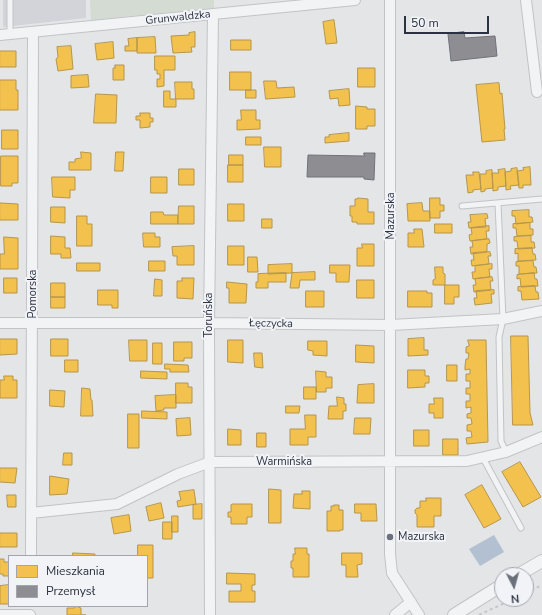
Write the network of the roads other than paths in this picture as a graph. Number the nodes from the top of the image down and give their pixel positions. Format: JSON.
{"nodes":[{"id":1,"x":10,"y":0,"type":"edge"},
{"id":2,"x":355,"y":0,"type":"edge"},
{"id":3,"x":390,"y":0,"type":"edge"},
{"id":4,"x":526,"y":0,"type":"edge"},
{"id":5,"x":313,"y":2,"type":"edge"},
{"id":6,"x":213,"y":14,"type":"junction"},
{"id":7,"x":33,"y":32,"type":"junction"},
{"id":8,"x":5,"y":35,"type":"edge"},
{"id":9,"x":537,"y":92,"type":"dead end"},
{"id":10,"x":542,"y":199,"type":"edge"},
{"id":11,"x":498,"y":203,"type":"junction"},
{"id":12,"x":462,"y":206,"type":"dead end"},
{"id":13,"x":542,"y":311,"type":"edge"},
{"id":14,"x":503,"y":319,"type":"junction"},
{"id":15,"x":0,"y":323,"type":"edge"},
{"id":16,"x":209,"y":323,"type":"junction"},
{"id":17,"x":33,"y":324,"type":"junction"},
{"id":18,"x":391,"y":326,"type":"junction"},
{"id":19,"x":542,"y":437,"type":"edge"},
{"id":20,"x":506,"y":452,"type":"junction"},
{"id":21,"x":483,"y":458,"type":"junction"},
{"id":22,"x":210,"y":462,"type":"junction"},
{"id":23,"x":391,"y":462,"type":"junction"},
{"id":24,"x":31,"y":513,"type":"junction"},
{"id":25,"x":521,"y":528,"type":"dead end"},
{"id":26,"x":31,"y":555,"type":"edge"},
{"id":27,"x":542,"y":561,"type":"edge"},
{"id":28,"x":532,"y":567,"type":"edge"},
{"id":29,"x":494,"y":590,"type":"edge"},
{"id":30,"x":411,"y":602,"type":"junction"},
{"id":31,"x":0,"y":615,"type":"edge"},
{"id":32,"x":30,"y":615,"type":"edge"},
{"id":33,"x":210,"y":615,"type":"edge"},
{"id":34,"x":395,"y":615,"type":"edge"},
{"id":35,"x":419,"y":615,"type":"edge"},
{"id":36,"x":454,"y":615,"type":"edge"}],
"edges":[{"from":1,"to":8,"type":"lane"},
{"from":2,"to":5,"type":"street","name":"Grunwaldzka"},
{"from":3,"to":18,"type":"street","name":"Mazurska"},
{"from":4,"to":9,"type":"street"},
{"from":5,"to":6,"type":"street","name":"Grunwaldzka"},
{"from":6,"to":7,"type":"street","name":"Grunwaldzka"},
{"from":6,"to":16,"type":"street","name":"Toruńska"},
{"from":7,"to":8,"type":"street","name":"Grunwaldzka"},
{"from":7,"to":17,"type":"street","name":"Pomorska"},
{"from":10,"to":11,"type":"lane"},
{"from":11,"to":12,"type":"lane"},
{"from":11,"to":14,"type":"lane"},
{"from":13,"to":14,"type":"street","name":"Łęczycka"},
{"from":14,"to":18,"type":"street","name":"Łęczycka"},
{"from":14,"to":20,"type":"lane"},
{"from":15,"to":17,"type":"street","name":"Łęczycka"},
{"from":16,"to":17,"type":"street","name":"Łęczycka"},
{"from":16,"to":18,"type":"street","name":"Łęczycka"},
{"from":16,"to":22,"type":"street","name":"Toruńska"},
{"from":17,"to":24,"type":"street","name":"Pomorska"},
{"from":18,"to":23,"type":"street","name":"Mazurska"},
{"from":19,"to":20,"type":"street","name":"Warmińska"},
{"from":20,"to":21,"type":"street","name":"Warmińska"},
{"from":21,"to":23,"type":"street","name":"Warmińska"},
{"from":21,"to":25,"type":"lane"},
{"from":22,"to":23,"type":"street","name":"Warmińska"},
{"from":22,"to":24,"type":"street","name":"Warmińska"},
{"from":22,"to":33,"type":"street","name":"Toruńska"},
{"from":23,"to":30,"type":"street","name":"Mazurska"},
{"from":24,"to":26,"type":"street","name":"Pomorska"},
{"from":27,"to":28,"type":"street"},
{"from":29,"to":36,"type":"street"},
{"from":30,"to":34,"type":"street"},
{"from":30,"to":35,"type":"street","name":"Mazurska"},
{"from":31,"to":32,"type":"street"}]}
